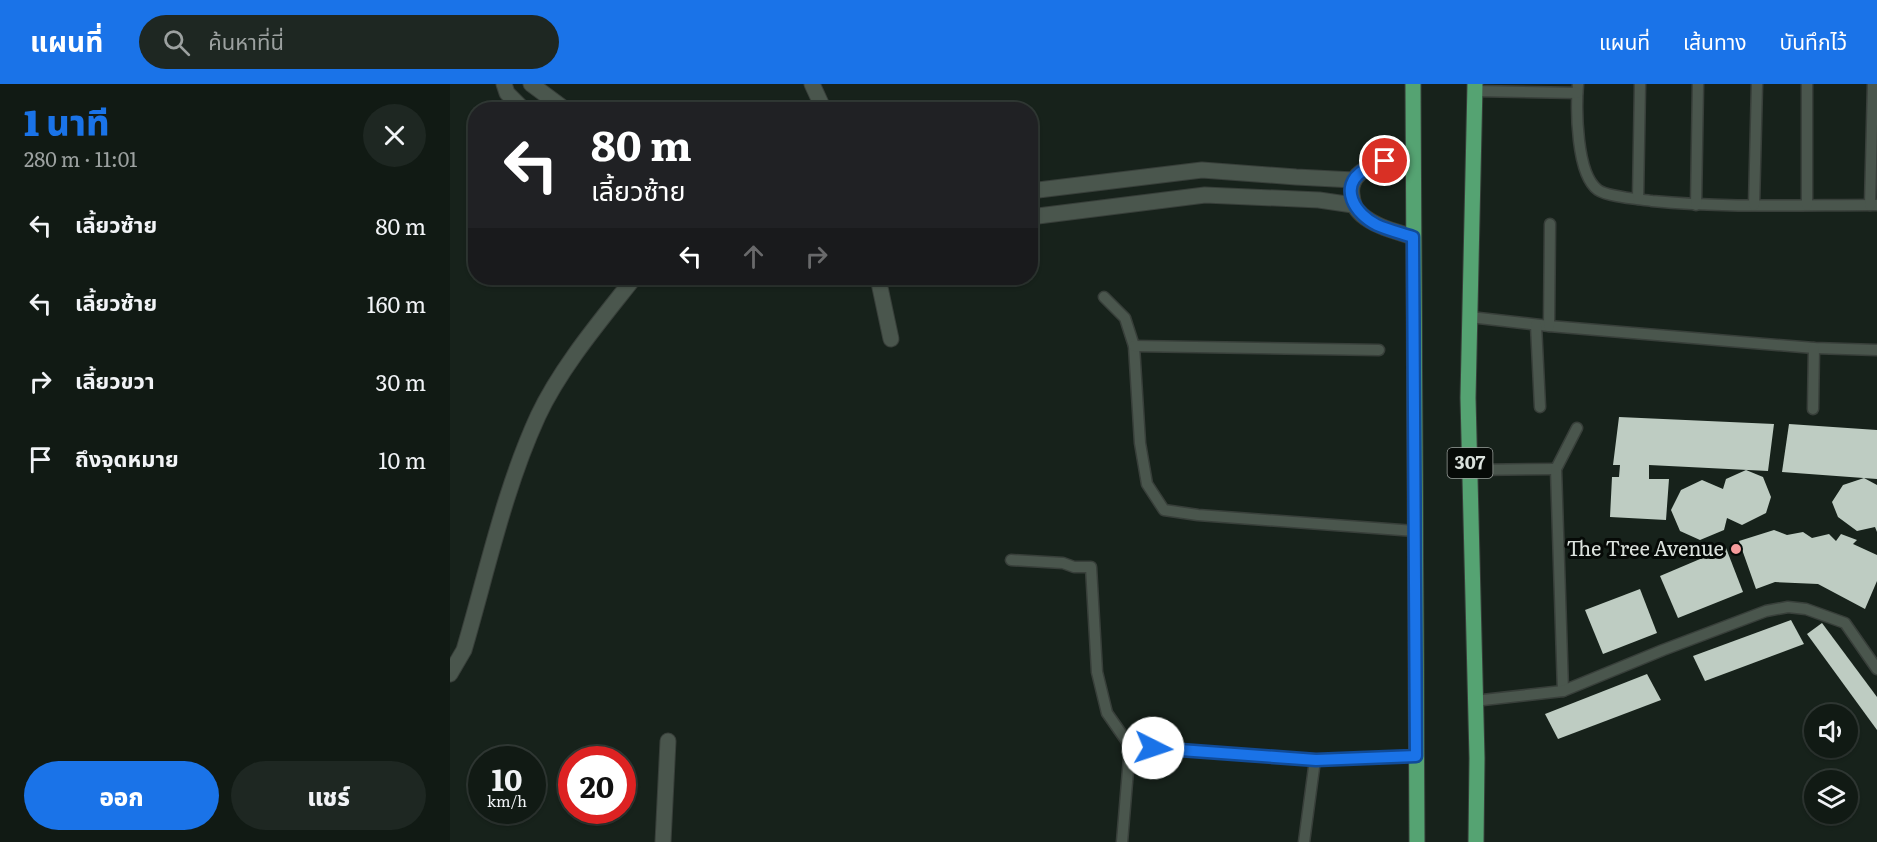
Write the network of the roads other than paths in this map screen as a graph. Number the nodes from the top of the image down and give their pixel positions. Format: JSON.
{"nodes":[{"id":1,"x":504,"y":84,"type":"edge"},
{"id":2,"x":531,"y":84,"type":"edge"},
{"id":3,"x":812,"y":84,"type":"edge"},
{"id":4,"x":1413,"y":84,"type":"edge"},
{"id":5,"x":1640,"y":84,"type":"edge"},
{"id":6,"x":1698,"y":84,"type":"edge"},
{"id":7,"x":1757,"y":84,"type":"edge"},
{"id":8,"x":1807,"y":84,"type":"edge"},
{"id":9,"x":1874,"y":84,"type":"edge"},
{"id":10,"x":1475,"y":88,"type":"edge"},
{"id":11,"x":1577,"y":89,"type":"edge"},
{"id":12,"x":516,"y":102,"type":"edge"},
{"id":13,"x":555,"y":102,"type":"edge"},
{"id":14,"x":820,"y":102,"type":"edge"},
{"id":15,"x":1412,"y":159,"type":"junction"},
{"id":16,"x":1354,"y":180,"type":"junction"},
{"id":17,"x":1038,"y":190,"type":"edge"},
{"id":18,"x":1638,"y":199,"type":"junction"},
{"id":19,"x":1353,"y":205,"type":"junction"},
{"id":20,"x":1696,"y":205,"type":"junction"},
{"id":21,"x":1754,"y":205,"type":"junction"},
{"id":22,"x":1807,"y":206,"type":"junction"},
{"id":23,"x":1874,"y":206,"type":"edge"},
{"id":24,"x":1038,"y":216,"type":"edge"},
{"id":25,"x":1550,"y":224,"type":"dead end"},
{"id":26,"x":1413,"y":237,"type":"junction"},
{"id":27,"x":629,"y":285,"type":"edge"},
{"id":28,"x":879,"y":285,"type":"edge"},
{"id":29,"x":1104,"y":297,"type":"dead end"},
{"id":30,"x":1470,"y":317,"type":"junction"},
{"id":31,"x":1536,"y":325,"type":"junction"},
{"id":32,"x":1549,"y":326,"type":"junction"},
{"id":33,"x":891,"y":339,"type":"dead end"},
{"id":34,"x":1134,"y":346,"type":"junction"},
{"id":35,"x":1814,"y":348,"type":"junction"},
{"id":36,"x":1378,"y":350,"type":"dead end"},
{"id":37,"x":1877,"y":350,"type":"edge"},
{"id":38,"x":1540,"y":407,"type":"dead end"},
{"id":39,"x":1813,"y":409,"type":"dead end"},
{"id":40,"x":1577,"y":428,"type":"dead end"},
{"id":41,"x":1556,"y":469,"type":"junction"},
{"id":42,"x":1470,"y":470,"type":"junction"},
{"id":43,"x":1415,"y":531,"type":"junction"},
{"id":44,"x":1011,"y":560,"type":"dead end"},
{"id":45,"x":1877,"y":669,"type":"edge"},
{"id":46,"x":450,"y":674,"type":"edge"},
{"id":47,"x":1563,"y":691,"type":"junction"},
{"id":48,"x":1474,"y":701,"type":"junction"},
{"id":49,"x":668,"y":741,"type":"dead end"},
{"id":50,"x":1130,"y":746,"type":"junction"},
{"id":51,"x":1416,"y":756,"type":"junction"},
{"id":52,"x":1316,"y":760,"type":"junction"},
{"id":53,"x":663,"y":842,"type":"edge"},
{"id":54,"x":1122,"y":842,"type":"edge"},
{"id":55,"x":1304,"y":842,"type":"edge"},
{"id":56,"x":1417,"y":842,"type":"edge"},
{"id":57,"x":1476,"y":842,"type":"edge"}],
"edges":[{"from":1,"to":12,"type":"street"},
{"from":2,"to":13,"type":"street"},
{"from":3,"to":14,"type":"street"},
{"from":4,"to":15,"type":"main road"},
{"from":5,"to":18,"type":"lane"},
{"from":6,"to":20,"type":"lane"},
{"from":7,"to":21,"type":"lane"},
{"from":8,"to":22,"type":"lane"},
{"from":9,"to":23,"type":"lane"},
{"from":10,"to":11,"type":"lane"},
{"from":10,"to":30,"type":"main road","number":"307"},
{"from":11,"to":18,"type":"lane"},
{"from":15,"to":16,"type":"street"},
{"from":15,"to":26,"type":"main road"},
{"from":16,"to":17,"type":"street"},
{"from":16,"to":19,"type":"street"},
{"from":18,"to":20,"type":"lane"},
{"from":19,"to":24,"type":"street"},
{"from":19,"to":26,"type":"street"},
{"from":20,"to":21,"type":"lane"},
{"from":21,"to":22,"type":"lane"},
{"from":22,"to":23,"type":"lane"},
{"from":25,"to":32,"type":"lane"},
{"from":26,"to":43,"type":"main road"},
{"from":27,"to":46,"type":"street"},
{"from":28,"to":33,"type":"street"},
{"from":29,"to":34,"type":"lane"},
{"from":30,"to":31,"type":"lane"},
{"from":30,"to":42,"type":"main road","number":"307"},
{"from":31,"to":32,"type":"lane"},
{"from":31,"to":38,"type":"lane"},
{"from":32,"to":35,"type":"lane"},
{"from":34,"to":36,"type":"lane"},
{"from":34,"to":43,"type":"lane"},
{"from":35,"to":37,"type":"lane"},
{"from":35,"to":39,"type":"lane"},
{"from":40,"to":41,"type":"lane"},
{"from":41,"to":42,"type":"lane"},
{"from":41,"to":47,"type":"lane"},
{"from":42,"to":48,"type":"main road","number":"307"},
{"from":43,"to":51,"type":"main road"},
{"from":44,"to":50,"type":"lane"},
{"from":45,"to":47,"type":"lane"},
{"from":47,"to":48,"type":"lane"},
{"from":48,"to":57,"type":"main road","number":"307"},
{"from":49,"to":53,"type":"street"},
{"from":50,"to":52,"type":"lane"},
{"from":50,"to":54,"type":"lane"},
{"from":51,"to":52,"type":"lane"},
{"from":51,"to":56,"type":"main road"},
{"from":52,"to":55,"type":"lane"}]}
